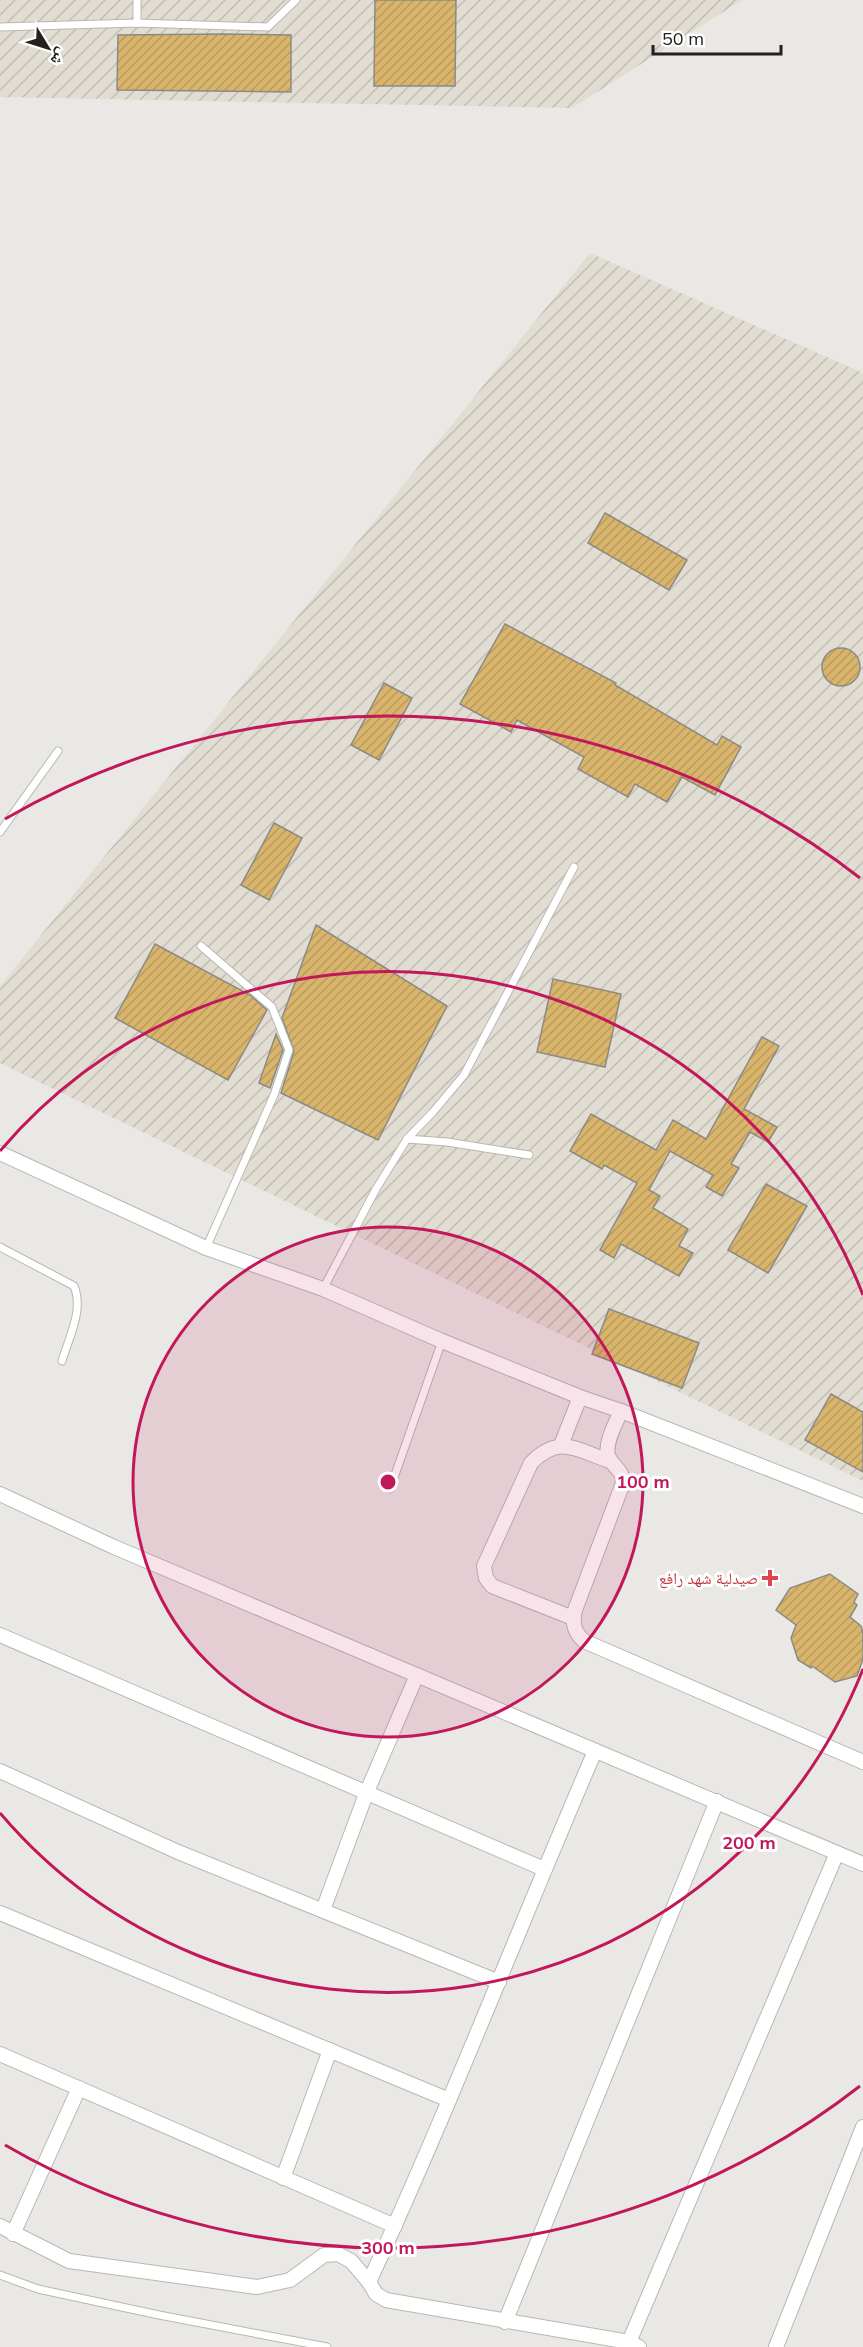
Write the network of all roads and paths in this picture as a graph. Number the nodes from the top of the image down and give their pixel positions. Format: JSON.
{"nodes":[{"id":1,"x":137,"y":0,"type":"edge"},
{"id":2,"x":296,"y":0,"type":"edge"},
{"id":3,"x":136,"y":23,"type":"junction"},
{"id":4,"x":0,"y":27,"type":"edge"},
{"id":5,"x":58,"y":751,"type":"dead end"},
{"id":6,"x":0,"y":832,"type":"edge"},
{"id":7,"x":574,"y":867,"type":"dead end"},
{"id":8,"x":201,"y":946,"type":"dead end"},
{"id":9,"x":407,"y":1139,"type":"junction"},
{"id":10,"x":0,"y":1153,"type":"edge"},
{"id":11,"x":529,"y":1155,"type":"dead end"},
{"id":12,"x":0,"y":1247,"type":"edge"},
{"id":13,"x":206,"y":1248,"type":"junction"},
{"id":14,"x":323,"y":1289,"type":"junction"},
{"id":15,"x":442,"y":1341,"type":"junction"},
{"id":16,"x":62,"y":1361,"type":"dead end"},
{"id":17,"x":580,"y":1397,"type":"junction"},
{"id":18,"x":621,"y":1411,"type":"junction"},
{"id":19,"x":561,"y":1445,"type":"junction"},
{"id":20,"x":610,"y":1461,"type":"junction"},
{"id":21,"x":390,"y":1489,"type":"dead end"},
{"id":22,"x":0,"y":1494,"type":"edge"},
{"id":23,"x":863,"y":1506,"type":"edge"},
{"id":24,"x":573,"y":1618,"type":"junction"},
{"id":25,"x":0,"y":1635,"type":"edge"},
{"id":26,"x":417,"y":1675,"type":"junction"},
{"id":27,"x":595,"y":1751,"type":"junction"},
{"id":28,"x":863,"y":1762,"type":"edge"},
{"id":29,"x":0,"y":1771,"type":"edge"},
{"id":30,"x":366,"y":1794,"type":"junction"},
{"id":31,"x":717,"y":1801,"type":"junction"},
{"id":32,"x":837,"y":1853,"type":"junction"},
{"id":33,"x":863,"y":1864,"type":"edge"},
{"id":34,"x":544,"y":1869,"type":"junction"},
{"id":35,"x":323,"y":1910,"type":"junction"},
{"id":36,"x":0,"y":1913,"type":"edge"},
{"id":37,"x":499,"y":1982,"type":"junction"},
{"id":38,"x":330,"y":2050,"type":"junction"},
{"id":39,"x":0,"y":2054,"type":"edge"},
{"id":40,"x":79,"y":2088,"type":"junction"},
{"id":41,"x":449,"y":2100,"type":"junction"},
{"id":42,"x":863,"y":2127,"type":"edge"},
{"id":43,"x":283,"y":2178,"type":"junction"},
{"id":44,"x":0,"y":2226,"type":"edge"},
{"id":45,"x":395,"y":2226,"type":"junction"},
{"id":46,"x":13,"y":2234,"type":"junction"},
{"id":47,"x":0,"y":2275,"type":"edge"},
{"id":48,"x":369,"y":2282,"type":"junction"},
{"id":49,"x":505,"y":2322,"type":"junction"},
{"id":50,"x":634,"y":2345,"type":"edge"},
{"id":51,"x":327,"y":2347,"type":"edge"},
{"id":52,"x":776,"y":2347,"type":"edge"}],
"edges":[{"from":1,"to":3,"type":"lane"},
{"from":2,"to":3,"type":"lane"},
{"from":3,"to":4,"type":"lane"},
{"from":5,"to":6,"type":"lane"},
{"from":7,"to":9,"type":"lane"},
{"from":8,"to":13,"type":"lane"},
{"from":9,"to":11,"type":"lane"},
{"from":9,"to":14,"type":"lane"},
{"from":10,"to":13,"type":"street"},
{"from":12,"to":16,"type":"lane"},
{"from":13,"to":14,"type":"street"},
{"from":14,"to":15,"type":"street"},
{"from":15,"to":17,"type":"street"},
{"from":15,"to":21,"type":"lane"},
{"from":17,"to":18,"type":"street"},
{"from":17,"to":19,"type":"street"},
{"from":18,"to":20,"type":"street"},
{"from":18,"to":23,"type":"street"},
{"from":19,"to":20,"type":"street"},
{"from":19,"to":24,"type":"street"},
{"from":20,"to":24,"type":"street"},
{"from":22,"to":26,"type":"street"},
{"from":24,"to":28,"type":"street"},
{"from":25,"to":30,"type":"street"},
{"from":26,"to":27,"type":"street"},
{"from":26,"to":30,"type":"street"},
{"from":27,"to":31,"type":"street"},
{"from":27,"to":34,"type":"street"},
{"from":29,"to":35,"type":"street"},
{"from":30,"to":34,"type":"street"},
{"from":30,"to":35,"type":"street"},
{"from":31,"to":32,"type":"street"},
{"from":31,"to":49,"type":"street"},
{"from":32,"to":33,"type":"street"},
{"from":32,"to":50,"type":"street"},
{"from":34,"to":37,"type":"street"},
{"from":35,"to":37,"type":"street"},
{"from":36,"to":38,"type":"street"},
{"from":37,"to":41,"type":"street"},
{"from":38,"to":41,"type":"street"},
{"from":38,"to":43,"type":"street"},
{"from":39,"to":40,"type":"street"},
{"from":40,"to":43,"type":"street"},
{"from":40,"to":46,"type":"street"},
{"from":41,"to":45,"type":"street"},
{"from":42,"to":52,"type":"street"},
{"from":43,"to":45,"type":"street"},
{"from":44,"to":46,"type":"street"},
{"from":45,"to":48,"type":"street"},
{"from":46,"to":48,"type":"street"},
{"from":47,"to":51,"type":"lane"},
{"from":48,"to":49,"type":"street"},
{"from":49,"to":50,"type":"street"}]}
